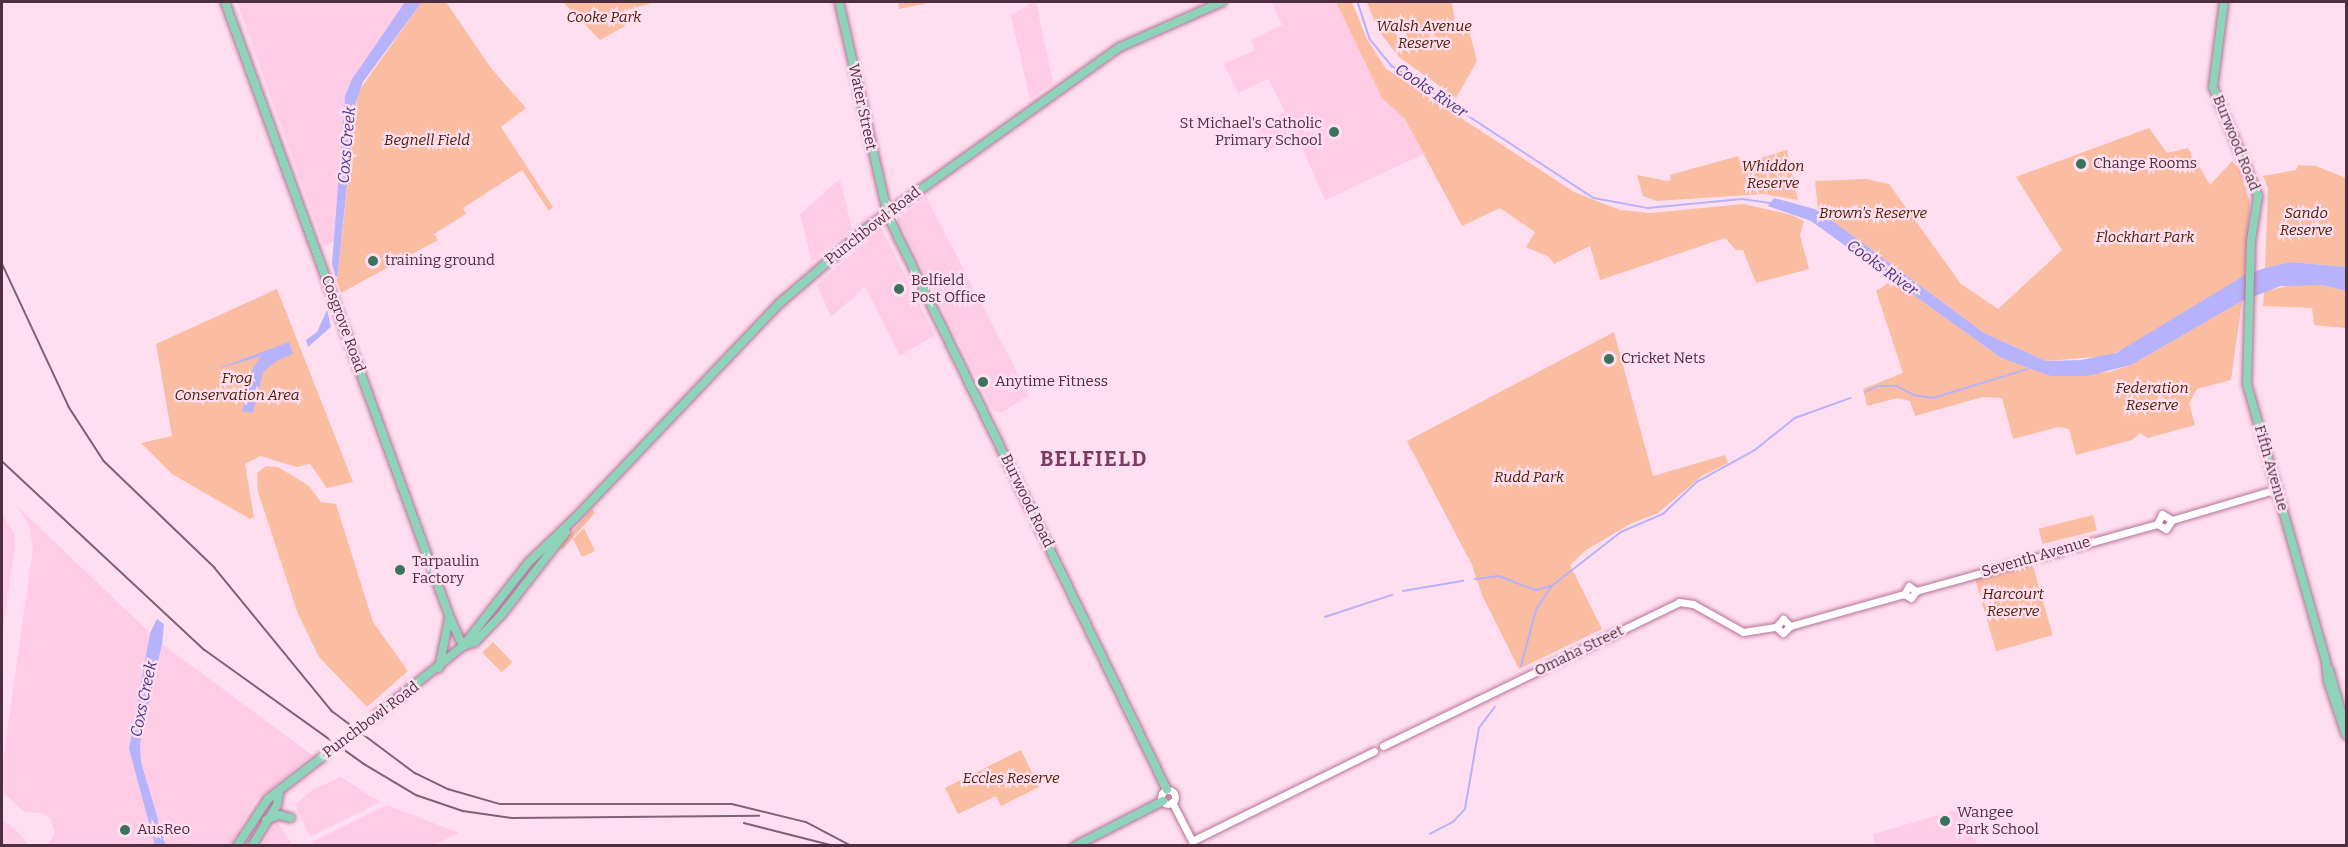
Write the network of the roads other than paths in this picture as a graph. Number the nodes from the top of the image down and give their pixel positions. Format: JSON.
{"nodes":[{"id":1,"x":225,"y":2,"type":"edge"},
{"id":2,"x":839,"y":2,"type":"edge"},
{"id":3,"x":1222,"y":2,"type":"edge"},
{"id":4,"x":2224,"y":2,"type":"edge"},
{"id":5,"x":886,"y":213,"type":"junction"},
{"id":6,"x":2252,"y":270,"type":"joint"},
{"id":7,"x":2277,"y":489,"type":"junction"},
{"id":8,"x":576,"y":517,"type":"junction"},
{"id":9,"x":450,"y":618,"type":"junction"},
{"id":10,"x":1776,"y":627,"type":"joint"},
{"id":11,"x":463,"y":646,"type":"junction"},
{"id":12,"x":439,"y":668,"type":"junction"},
{"id":13,"x":2346,"y":733,"type":"edge"},
{"id":14,"x":1167,"y":790,"type":"junction"},
{"id":15,"x":279,"y":793,"type":"junction"},
{"id":16,"x":1163,"y":801,"type":"junction"},
{"id":17,"x":1172,"y":802,"type":"junction"},
{"id":18,"x":291,"y":818,"type":"dead end"},
{"id":19,"x":265,"y":821,"type":"junction"},
{"id":20,"x":237,"y":846,"type":"edge"},
{"id":21,"x":252,"y":846,"type":"edge"},
{"id":22,"x":1074,"y":846,"type":"edge"}],
"edges":[{"from":1,"to":9,"type":"main road","name":"Cosgrove Road"},
{"from":2,"to":5,"type":"main road","name":"Water Street"},
{"from":3,"to":5,"type":"main road","name":"Punchbowl Road"},
{"from":4,"to":6,"type":"main road","name":"Burwood Road"},
{"from":5,"to":8,"type":"main road","name":"Punchbowl Road"},
{"from":5,"to":14,"type":"main road","name":"Burwood Road"},
{"from":6,"to":7,"type":"main road","name":"Fifth Avenue"},
{"from":7,"to":10,"type":"street","name":"Seventh Avenue"},
{"from":7,"to":13,"type":"main road","name":"Fifth Avenue"},
{"from":8,"to":11,"type":"main road","name":"Punchbowl Road"},
{"from":8,"to":11,"type":"main road","name":"Punchbowl Road"},
{"from":9,"to":11,"type":"main road","name":"Cosgrove Road"},
{"from":9,"to":12,"type":"main road"},
{"from":10,"to":17,"type":"street","name":"Omaha Street"},
{"from":11,"to":12,"type":"main road","name":"Punchbowl Road"},
{"from":12,"to":15,"type":"main road","name":"Punchbowl Road","bridge":true},
{"from":14,"to":16,"type":"street"},
{"from":14,"to":17,"type":"street"},
{"from":15,"to":19,"type":"main road","name":"Punchbowl Road"},
{"from":15,"to":20,"type":"main road","name":"Punchbowl Road"},
{"from":16,"to":17,"type":"street"},
{"from":16,"to":22,"type":"main road"},
{"from":18,"to":19,"type":"main road"},
{"from":19,"to":21,"type":"main road","name":"Punchbowl Road"}]}
